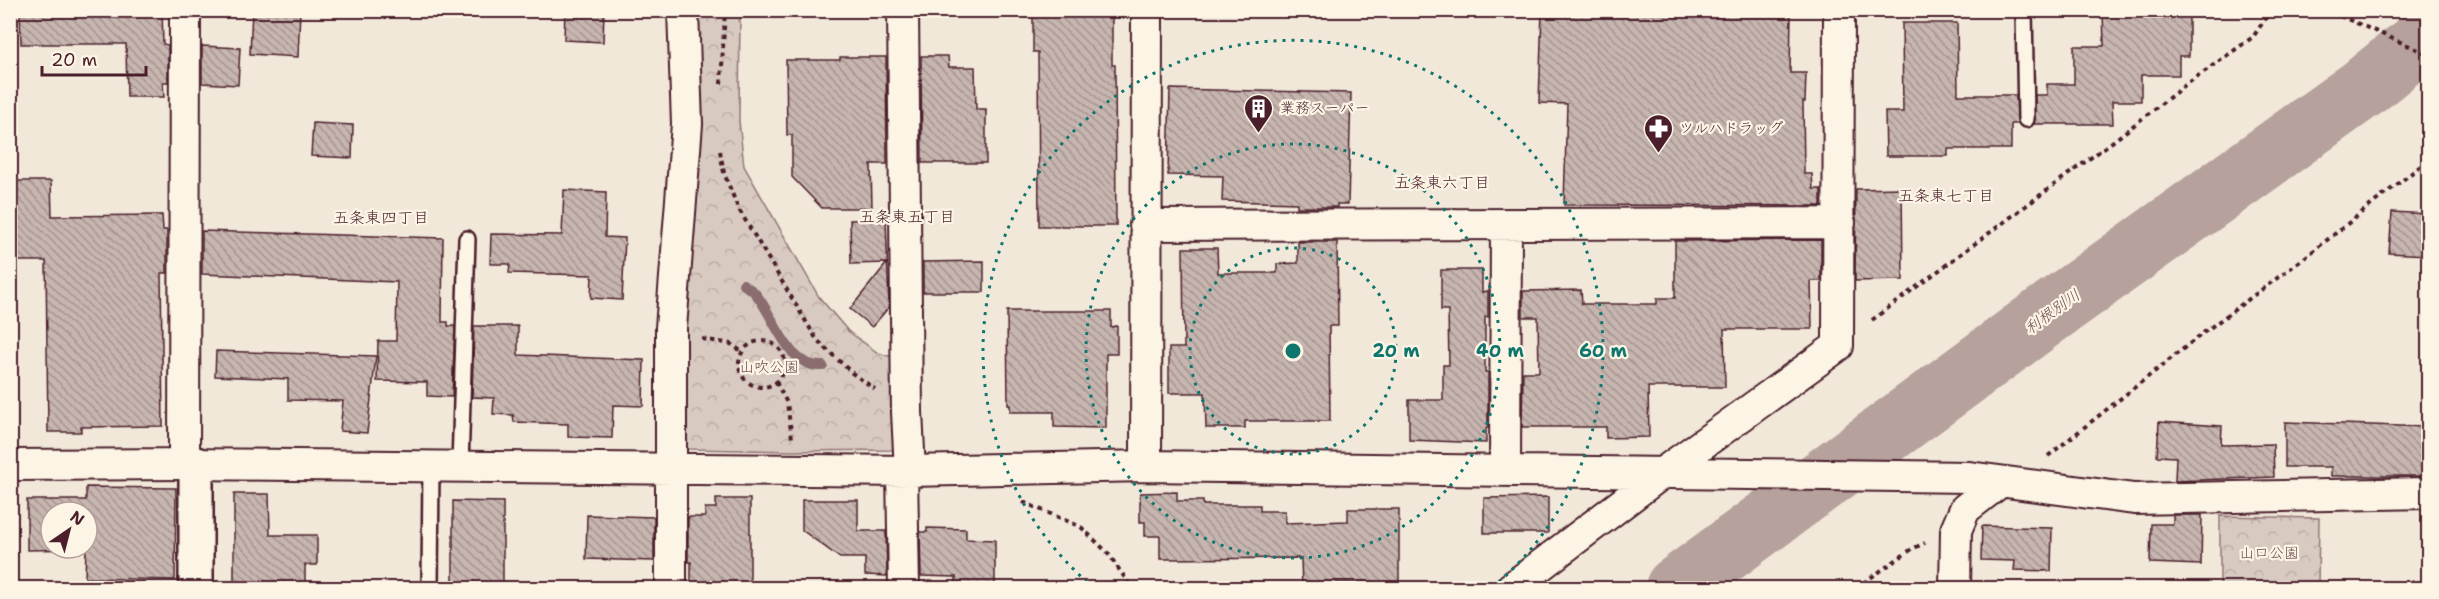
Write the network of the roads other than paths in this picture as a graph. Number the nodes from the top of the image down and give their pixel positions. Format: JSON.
{"nodes":[{"id":1,"x":185,"y":10,"type":"edge"},
{"id":2,"x":683,"y":10,"type":"edge"},
{"id":3,"x":903,"y":10,"type":"edge"},
{"id":4,"x":1147,"y":10,"type":"edge"},
{"id":5,"x":1839,"y":10,"type":"edge"},
{"id":6,"x":2024,"y":10,"type":"edge"},
{"id":7,"x":2026,"y":119,"type":"dead end"},
{"id":8,"x":1840,"y":223,"type":"junction"},
{"id":9,"x":1145,"y":225,"type":"junction"},
{"id":10,"x":1506,"y":225,"type":"junction"},
{"id":11,"x":467,"y":239,"type":"dead end"},
{"id":12,"x":190,"y":464,"type":"junction"},
{"id":13,"x":10,"y":465,"type":"edge"},
{"id":14,"x":446,"y":466,"type":"junction"},
{"id":15,"x":1146,"y":466,"type":"junction"},
{"id":16,"x":672,"y":468,"type":"junction"},
{"id":17,"x":1505,"y":470,"type":"junction"},
{"id":18,"x":906,"y":471,"type":"junction"},
{"id":19,"x":1661,"y":474,"type":"junction"},
{"id":20,"x":2013,"y":484,"type":"junction"},
{"id":21,"x":2428,"y":493,"type":"edge"},
{"id":22,"x":196,"y":588,"type":"edge"},
{"id":23,"x":430,"y":588,"type":"edge"},
{"id":24,"x":671,"y":588,"type":"edge"},
{"id":25,"x":904,"y":588,"type":"edge"},
{"id":26,"x":1511,"y":588,"type":"edge"},
{"id":27,"x":1955,"y":588,"type":"edge"}],
"edges":[{"from":1,"to":12,"type":"street"},
{"from":2,"to":16,"type":"street"},
{"from":3,"to":18,"type":"street"},
{"from":4,"to":9,"type":"street"},
{"from":5,"to":8,"type":"street"},
{"from":6,"to":7,"type":"lane"},
{"from":8,"to":10,"type":"street"},
{"from":8,"to":19,"type":"street"},
{"from":9,"to":10,"type":"street"},
{"from":9,"to":15,"type":"street"},
{"from":10,"to":17,"type":"street"},
{"from":11,"to":14,"type":"lane"},
{"from":12,"to":13,"type":"street"},
{"from":12,"to":14,"type":"street"},
{"from":12,"to":22,"type":"street"},
{"from":14,"to":16,"type":"street"},
{"from":14,"to":23,"type":"lane"},
{"from":15,"to":17,"type":"street"},
{"from":15,"to":18,"type":"street"},
{"from":16,"to":18,"type":"street"},
{"from":16,"to":24,"type":"street"},
{"from":17,"to":19,"type":"street"},
{"from":18,"to":25,"type":"street"},
{"from":19,"to":20,"type":"street"},
{"from":19,"to":26,"type":"street"},
{"from":20,"to":21,"type":"street"},
{"from":20,"to":27,"type":"street"}]}
